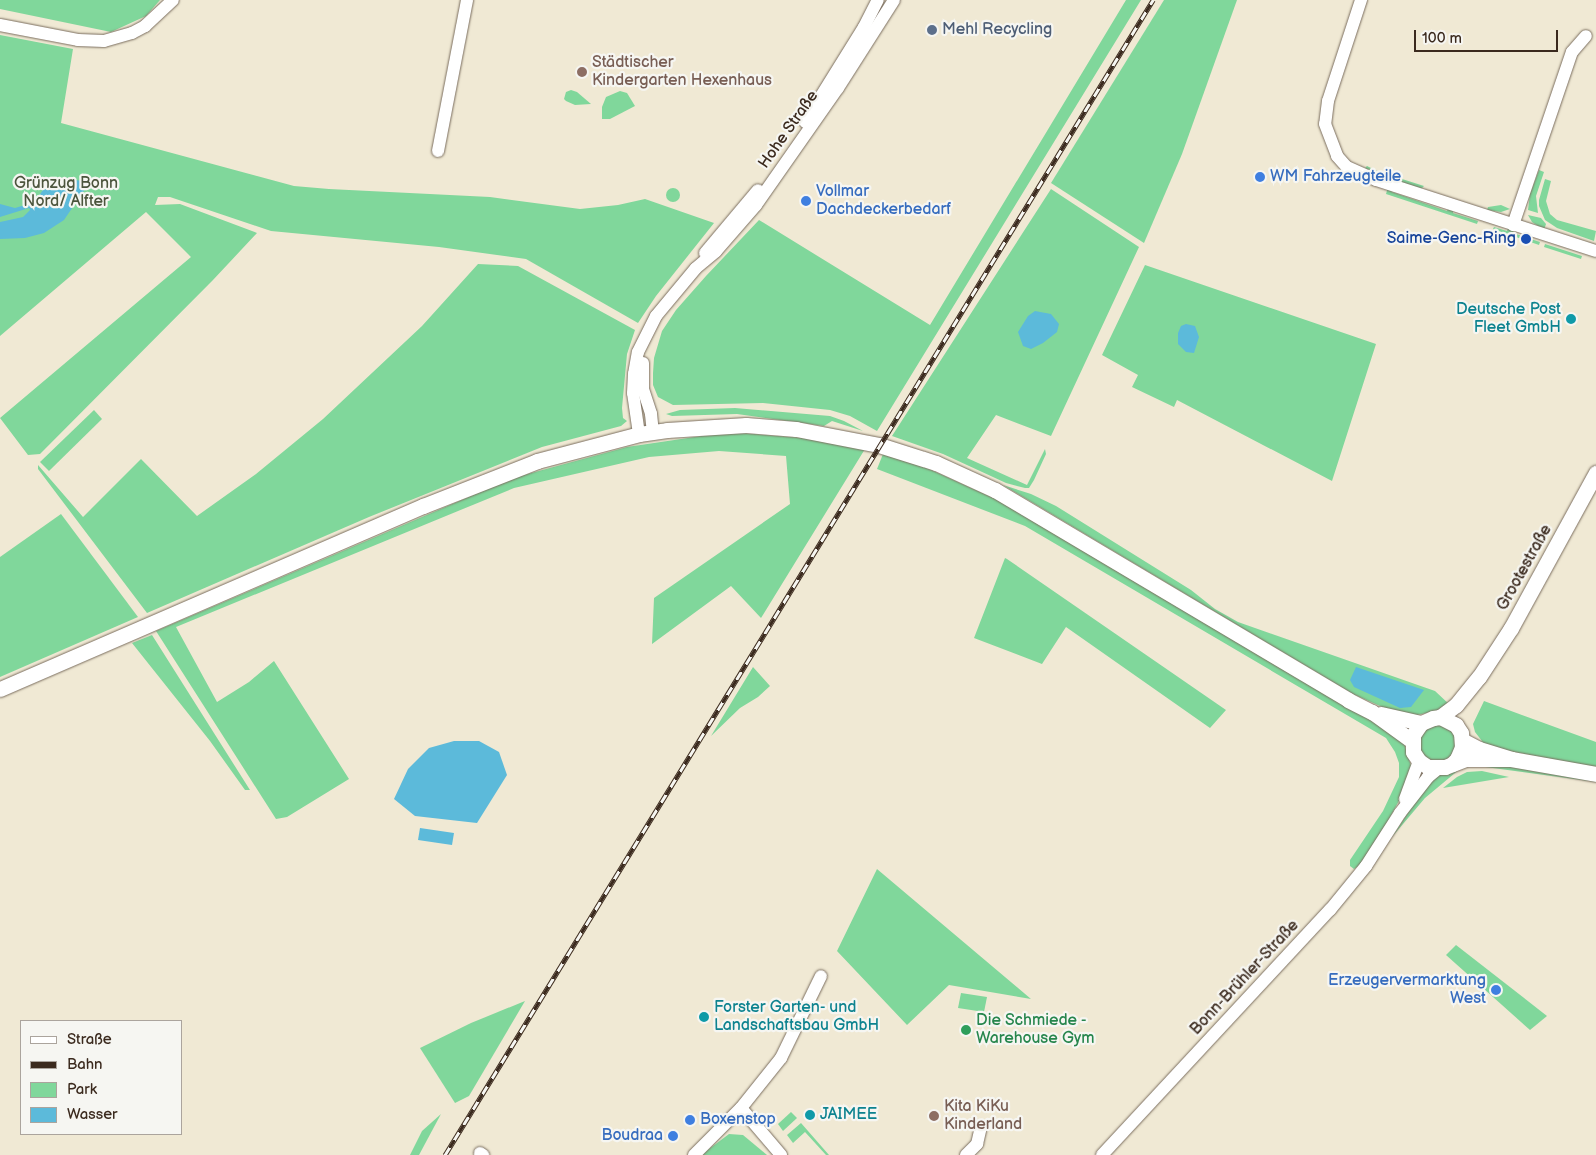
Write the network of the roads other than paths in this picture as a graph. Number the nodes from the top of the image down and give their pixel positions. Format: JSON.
{"nodes":[{"id":1,"x":173,"y":0,"type":"edge"},
{"id":2,"x":467,"y":0,"type":"edge"},
{"id":3,"x":878,"y":0,"type":"edge"},
{"id":4,"x":894,"y":0,"type":"edge"},
{"id":5,"x":1361,"y":0,"type":"edge"},
{"id":6,"x":0,"y":25,"type":"edge"},
{"id":7,"x":1586,"y":36,"type":"dead end"},
{"id":8,"x":438,"y":151,"type":"dead end"},
{"id":9,"x":753,"y":203,"type":"junction"},
{"id":10,"x":1514,"y":225,"type":"junction"},
{"id":11,"x":1596,"y":251,"type":"edge"},
{"id":12,"x":646,"y":433,"type":"junction"},
{"id":13,"x":1596,"y":473,"type":"edge"},
{"id":14,"x":1479,"y":677,"type":"junction"},
{"id":15,"x":0,"y":689,"type":"edge"},
{"id":16,"x":1372,"y":712,"type":"junction"},
{"id":17,"x":1440,"y":718,"type":"junction"},
{"id":18,"x":1421,"y":723,"type":"junction"},
{"id":19,"x":1462,"y":736,"type":"junction"},
{"id":20,"x":1412,"y":741,"type":"junction"},
{"id":21,"x":1511,"y":760,"type":"junction"},
{"id":22,"x":1419,"y":761,"type":"junction"},
{"id":23,"x":1445,"y":766,"type":"junction"},
{"id":24,"x":1596,"y":774,"type":"edge"},
{"id":25,"x":1400,"y":813,"type":"junction"},
{"id":26,"x":821,"y":976,"type":"dead end"},
{"id":27,"x":741,"y":1108,"type":"junction"},
{"id":28,"x":981,"y":1127,"type":"dead end"},
{"id":29,"x":694,"y":1155,"type":"edge"},
{"id":30,"x":781,"y":1155,"type":"edge"},
{"id":31,"x":966,"y":1155,"type":"edge"},
{"id":32,"x":1102,"y":1155,"type":"edge"}],
"edges":[{"from":1,"to":6,"type":"street"},
{"from":2,"to":8,"type":"street"},
{"from":3,"to":9,"type":"street","name":"Hohe Straße"},
{"from":4,"to":9,"type":"street","name":"Hohe Straße"},
{"from":5,"to":10,"type":"street"},
{"from":7,"to":10,"type":"street"},
{"from":9,"to":12,"type":"street","name":"Hohe Straße"},
{"from":10,"to":11,"type":"street"},
{"from":12,"to":15,"type":"main road"},
{"from":12,"to":16,"type":"main road"},
{"from":13,"to":14,"type":"main road","name":"Grootestraße"},
{"from":14,"to":17,"type":"main road","name":"Grootestraße"},
{"from":14,"to":19,"type":"main road","name":"Grootestraße"},
{"from":16,"to":18,"type":"main road"},
{"from":16,"to":20,"type":"main road"},
{"from":17,"to":18,"type":"main road"},
{"from":17,"to":19,"type":"main road"},
{"from":18,"to":20,"type":"main road"},
{"from":19,"to":21,"type":"main road"},
{"from":19,"to":23,"type":"main road"},
{"from":20,"to":22,"type":"main road"},
{"from":21,"to":23,"type":"main road"},
{"from":21,"to":24,"type":"main road"},
{"from":22,"to":23,"type":"main road"},
{"from":22,"to":25,"type":"street","name":"Bonn-Brühler-Straße"},
{"from":23,"to":25,"type":"street","name":"Bonn-Brühler-Straße"},
{"from":25,"to":32,"type":"street","name":"Bonn-Brühler-Straße"},
{"from":26,"to":27,"type":"street"},
{"from":27,"to":29,"type":"street"},
{"from":27,"to":30,"type":"street"},
{"from":28,"to":31,"type":"street"}]}
